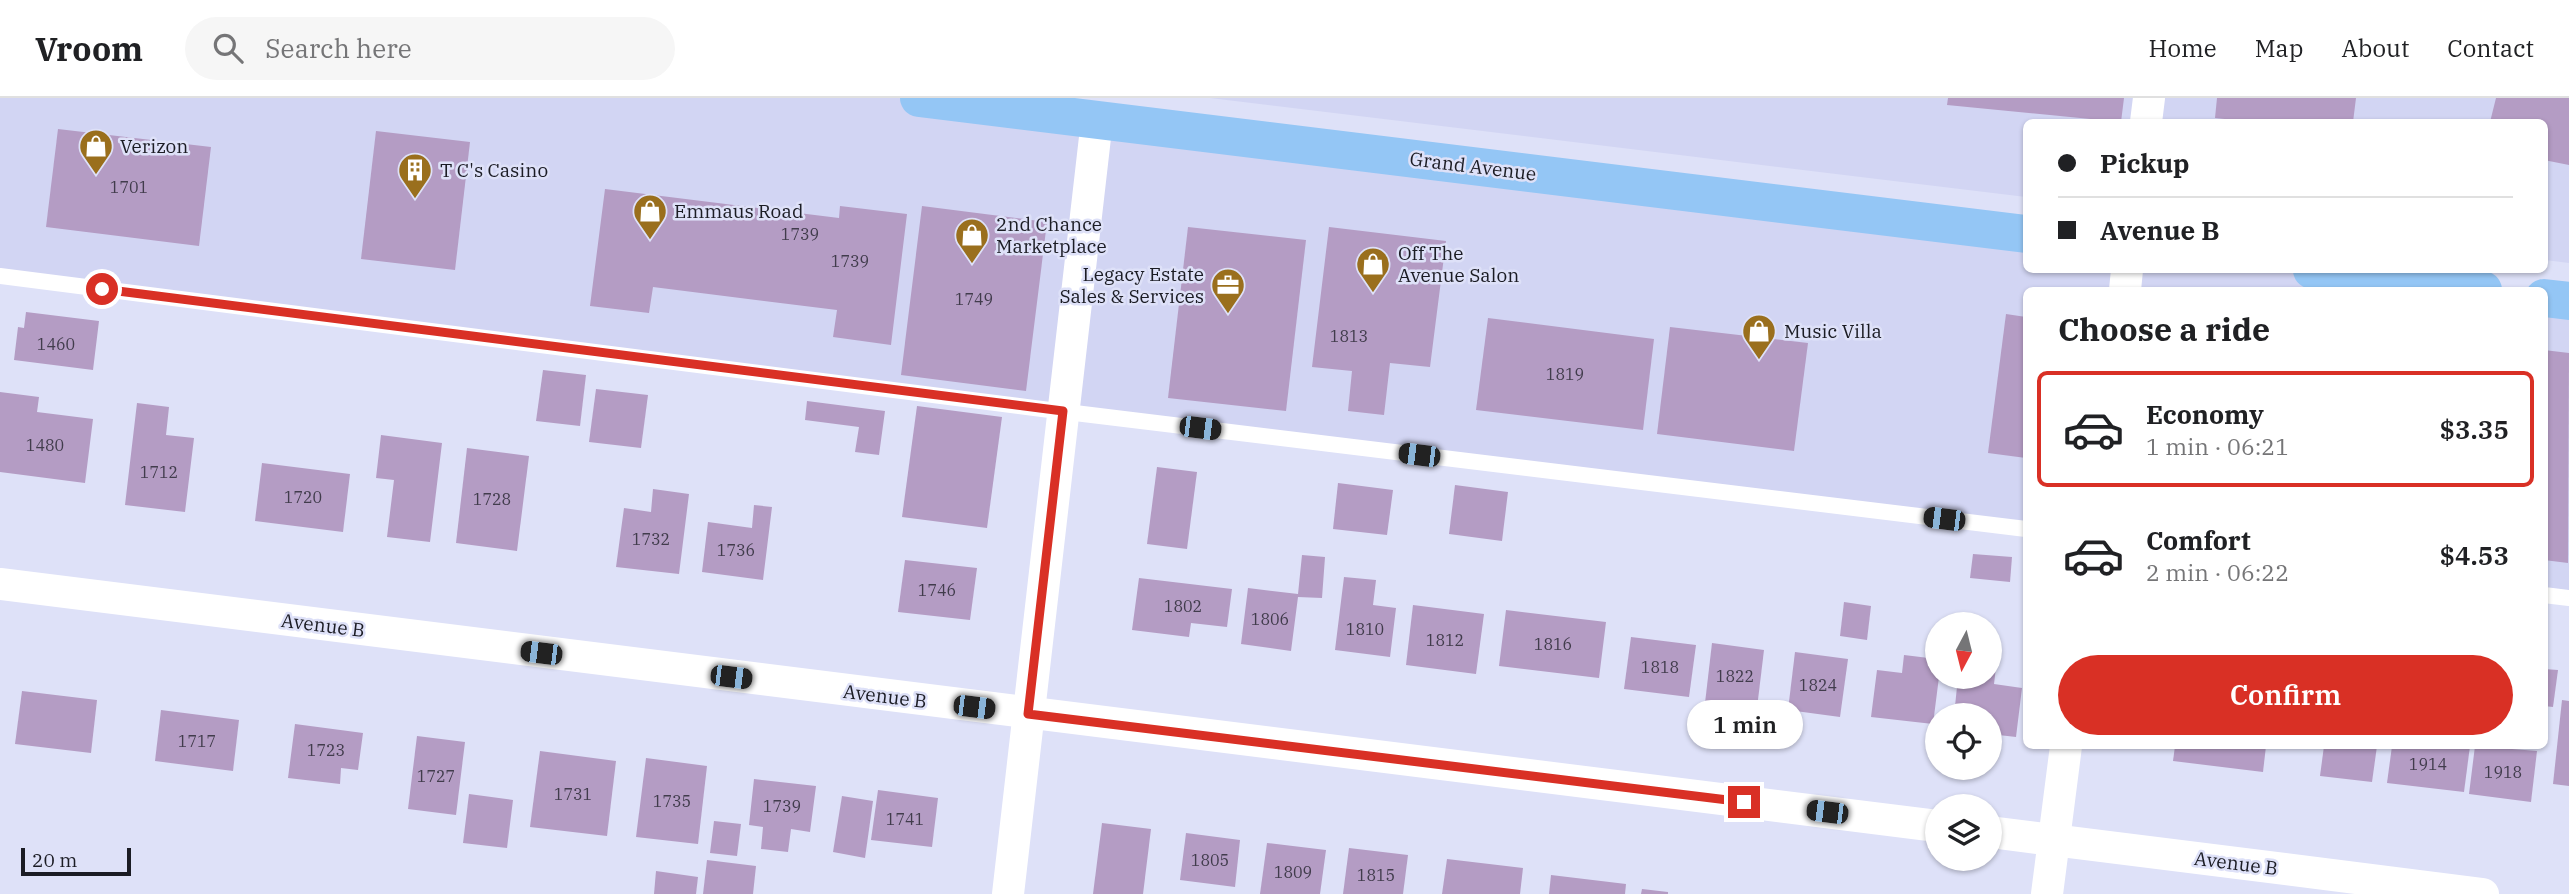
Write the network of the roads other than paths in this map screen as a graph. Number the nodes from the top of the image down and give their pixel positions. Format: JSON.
{"nodes":[{"id":1,"x":919,"y":98,"type":"edge"},
{"id":2,"x":2149,"y":98,"type":"edge"},
{"id":3,"x":1040,"y":106,"type":"edge"},
{"id":4,"x":2146,"y":119,"type":"edge"},
{"id":5,"x":1097,"y":120,"type":"junction"},
{"id":6,"x":2023,"y":234,"type":"edge"},
{"id":7,"x":2338,"y":273,"type":"edge"},
{"id":8,"x":0,"y":276,"type":"edge"},
{"id":9,"x":2457,"y":287,"type":"edge"},
{"id":10,"x":2548,"y":298,"type":"edge"},
{"id":11,"x":2569,"y":301,"type":"edge"},
{"id":12,"x":1063,"y":411,"type":"junction"},
{"id":13,"x":2023,"y":529,"type":"edge"},
{"id":14,"x":0,"y":584,"type":"edge"},
{"id":15,"x":2548,"y":595,"type":"edge"},
{"id":16,"x":2569,"y":598,"type":"edge"},
{"id":17,"x":1028,"y":714,"type":"junction"},
{"id":18,"x":2066,"y":749,"type":"edge"},
{"id":19,"x":1925,"y":825,"type":"edge"},
{"id":20,"x":2002,"y":834,"type":"edge"},
{"id":21,"x":2053,"y":840,"type":"junction"},
{"id":22,"x":1008,"y":894,"type":"edge"},
{"id":23,"x":2047,"y":894,"type":"edge"},
{"id":24,"x":2483,"y":894,"type":"edge"}],
"edges":[{"from":1,"to":3,"type":"main road","name":"Grand Avenue"},
{"from":2,"to":4,"type":"street"},
{"from":3,"to":5,"type":"main road","name":"Grand Avenue"},
{"from":5,"to":6,"type":"main road","name":"Grand Avenue"},
{"from":5,"to":12,"type":"street"},
{"from":7,"to":9,"type":"main road"},
{"from":8,"to":12,"type":"lane"},
{"from":10,"to":11,"type":"main road"},
{"from":12,"to":13,"type":"lane"},
{"from":12,"to":17,"type":"street"},
{"from":14,"to":17,"type":"street","name":"Avenue B"},
{"from":15,"to":16,"type":"lane"},
{"from":17,"to":19,"type":"street","name":"Avenue B"},
{"from":17,"to":22,"type":"street"},
{"from":18,"to":21,"type":"street"},
{"from":20,"to":21,"type":"street","name":"Avenue B"},
{"from":21,"to":23,"type":"street"},
{"from":21,"to":24,"type":"street","name":"Avenue B"}]}
